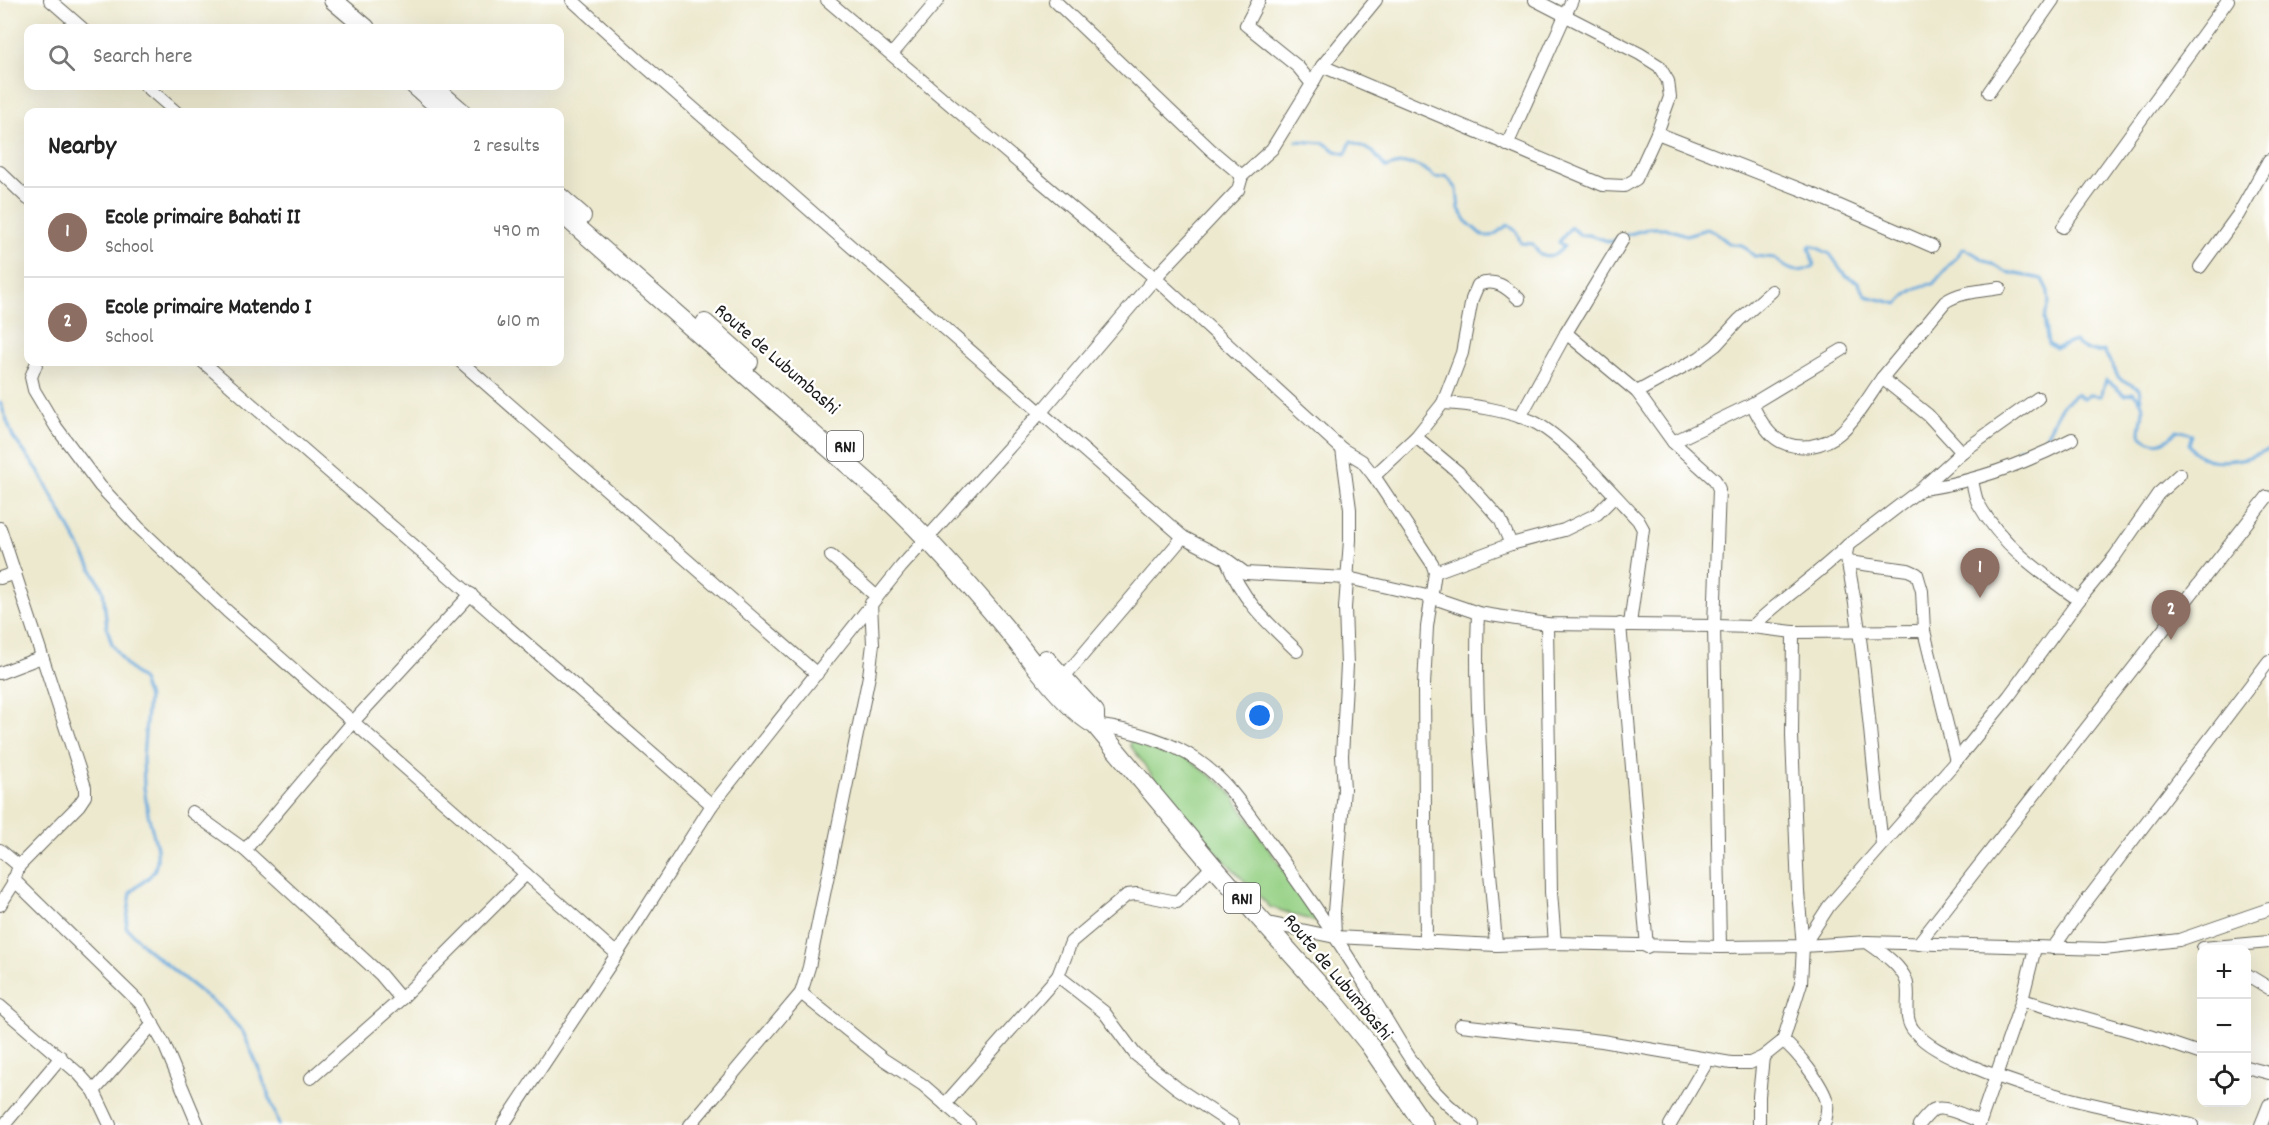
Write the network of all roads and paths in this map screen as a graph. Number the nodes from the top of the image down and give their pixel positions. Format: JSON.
{"nodes":[{"id":1,"x":50,"y":0,"type":"edge"},
{"id":2,"x":317,"y":0,"type":"edge"},
{"id":3,"x":333,"y":0,"type":"edge"},
{"id":4,"x":572,"y":0,"type":"edge"},
{"id":5,"x":827,"y":0,"type":"edge"},
{"id":6,"x":938,"y":0,"type":"edge"},
{"id":7,"x":1259,"y":0,"type":"edge"},
{"id":8,"x":1376,"y":0,"type":"edge"},
{"id":9,"x":1535,"y":0,"type":"edge"},
{"id":10,"x":1572,"y":0,"type":"edge"},
{"id":11,"x":2053,"y":0,"type":"edge"},
{"id":12,"x":2228,"y":0,"type":"edge"},
{"id":13,"x":1055,"y":1,"type":"edge"},
{"id":14,"x":1566,"y":14,"type":"junction"},
{"id":15,"x":77,"y":24,"type":"edge"},
{"id":16,"x":345,"y":24,"type":"edge"},
{"id":17,"x":361,"y":24,"type":"edge"},
{"id":18,"x":892,"y":54,"type":"junction"},
{"id":19,"x":1322,"y":66,"type":"junction"},
{"id":20,"x":1312,"y":84,"type":"junction"},
{"id":21,"x":151,"y":90,"type":"edge"},
{"id":22,"x":420,"y":90,"type":"edge"},
{"id":23,"x":437,"y":90,"type":"edge"},
{"id":24,"x":1989,"y":92,"type":"dead end"},
{"id":25,"x":171,"y":108,"type":"edge"},
{"id":26,"x":441,"y":108,"type":"edge"},
{"id":27,"x":457,"y":108,"type":"edge"},
{"id":28,"x":1657,"y":133,"type":"junction"},
{"id":29,"x":1507,"y":145,"type":"junction"},
{"id":30,"x":2269,"y":160,"type":"edge"},
{"id":31,"x":0,"y":172,"type":"edge"},
{"id":32,"x":1242,"y":176,"type":"junction"},
{"id":33,"x":24,"y":195,"type":"edge"},
{"id":34,"x":564,"y":200,"type":"edge"},
{"id":35,"x":564,"y":216,"type":"edge"},
{"id":36,"x":2063,"y":227,"type":"dead end"},
{"id":37,"x":1623,"y":239,"type":"dead end"},
{"id":38,"x":1932,"y":246,"type":"dead end"},
{"id":39,"x":2200,"y":267,"type":"dead end"},
{"id":40,"x":1155,"y":278,"type":"junction"},
{"id":41,"x":2000,"y":288,"type":"dead end"},
{"id":42,"x":1772,"y":291,"type":"dead end"},
{"id":43,"x":1520,"y":299,"type":"dead end"},
{"id":44,"x":1566,"y":333,"type":"junction"},
{"id":45,"x":1842,"y":350,"type":"dead end"},
{"id":46,"x":35,"y":366,"type":"edge"},
{"id":47,"x":208,"y":366,"type":"edge"},
{"id":48,"x":466,"y":366,"type":"edge"},
{"id":49,"x":1882,"y":378,"type":"junction"},
{"id":50,"x":1637,"y":392,"type":"junction"},
{"id":51,"x":2038,"y":398,"type":"dead end"},
{"id":52,"x":1443,"y":403,"type":"junction"},
{"id":53,"x":1752,"y":404,"type":"junction"},
{"id":54,"x":1041,"y":412,"type":"junction"},
{"id":55,"x":1520,"y":417,"type":"junction"},
{"id":56,"x":1416,"y":437,"type":"junction"},
{"id":57,"x":2072,"y":439,"type":"dead end"},
{"id":58,"x":1673,"y":442,"type":"junction"},
{"id":59,"x":1342,"y":449,"type":"junction"},
{"id":60,"x":1962,"y":452,"type":"junction"},
{"id":61,"x":2180,"y":474,"type":"dead end"},
{"id":62,"x":1374,"y":476,"type":"junction"},
{"id":63,"x":1972,"y":481,"type":"junction"},
{"id":64,"x":1921,"y":489,"type":"junction"},
{"id":65,"x":1615,"y":496,"type":"junction"},
{"id":66,"x":2267,"y":497,"type":"dead end"},
{"id":67,"x":0,"y":528,"type":"edge"},
{"id":68,"x":932,"y":534,"type":"junction"},
{"id":69,"x":1183,"y":537,"type":"junction"},
{"id":70,"x":1511,"y":544,"type":"junction"},
{"id":71,"x":1848,"y":545,"type":"junction"},
{"id":72,"x":831,"y":556,"type":"dead end"},
{"id":73,"x":1226,"y":559,"type":"junction"},
{"id":74,"x":1848,"y":562,"type":"junction"},
{"id":75,"x":1435,"y":572,"type":"junction"},
{"id":76,"x":15,"y":573,"type":"junction"},
{"id":77,"x":0,"y":578,"type":"edge"},
{"id":78,"x":1348,"y":579,"type":"junction"},
{"id":79,"x":471,"y":594,"type":"junction"},
{"id":80,"x":1431,"y":597,"type":"junction"},
{"id":81,"x":874,"y":600,"type":"junction"},
{"id":82,"x":2079,"y":600,"type":"junction"},
{"id":83,"x":1478,"y":613,"type":"junction"},
{"id":84,"x":1547,"y":624,"type":"junction"},
{"id":85,"x":1625,"y":624,"type":"junction"},
{"id":86,"x":1714,"y":626,"type":"junction"},
{"id":87,"x":1752,"y":627,"type":"junction"},
{"id":88,"x":1924,"y":631,"type":"junction"},
{"id":89,"x":1793,"y":632,"type":"junction"},
{"id":90,"x":1861,"y":632,"type":"junction"},
{"id":91,"x":1297,"y":651,"type":"dead end"},
{"id":92,"x":42,"y":657,"type":"junction"},
{"id":93,"x":2269,"y":661,"type":"edge"},
{"id":94,"x":0,"y":673,"type":"edge"},
{"id":95,"x":817,"y":674,"type":"junction"},
{"id":96,"x":1063,"y":678,"type":"junction"},
{"id":97,"x":352,"y":723,"type":"junction"},
{"id":98,"x":1095,"y":725,"type":"junction"},
{"id":99,"x":1956,"y":761,"type":"junction"},
{"id":100,"x":712,"y":805,"type":"junction"},
{"id":101,"x":192,"y":812,"type":"dead end"},
{"id":102,"x":1882,"y":844,"type":"junction"},
{"id":103,"x":0,"y":850,"type":"edge"},
{"id":104,"x":245,"y":850,"type":"junction"},
{"id":105,"x":19,"y":866,"type":"junction"},
{"id":106,"x":1213,"y":866,"type":"junction"},
{"id":107,"x":526,"y":874,"type":"junction"},
{"id":108,"x":13,"y":879,"type":"junction"},
{"id":109,"x":0,"y":905,"type":"edge"},
{"id":110,"x":2269,"y":909,"type":"edge"},
{"id":111,"x":1263,"y":922,"type":"junction"},
{"id":112,"x":1335,"y":937,"type":"junction"},
{"id":113,"x":2179,"y":940,"type":"junction"},
{"id":114,"x":1426,"y":942,"type":"junction"},
{"id":115,"x":1867,"y":942,"type":"junction"},
{"id":116,"x":2269,"y":942,"type":"edge"},
{"id":117,"x":1555,"y":943,"type":"junction"},
{"id":118,"x":1918,"y":944,"type":"junction"},
{"id":119,"x":1496,"y":945,"type":"junction"},
{"id":120,"x":2241,"y":945,"type":"edge"},
{"id":121,"x":1803,"y":946,"type":"junction"},
{"id":122,"x":2197,"y":946,"type":"edge"},
{"id":123,"x":1647,"y":947,"type":"junction"},
{"id":124,"x":1720,"y":947,"type":"junction"},
{"id":125,"x":2035,"y":948,"type":"junction"},
{"id":126,"x":2053,"y":948,"type":"junction"},
{"id":127,"x":617,"y":954,"type":"junction"},
{"id":128,"x":1058,"y":976,"type":"junction"},
{"id":129,"x":2251,"y":977,"type":"edge"},
{"id":130,"x":2269,"y":988,"type":"edge"},
{"id":131,"x":801,"y":993,"type":"junction"},
{"id":132,"x":401,"y":999,"type":"junction"},
{"id":133,"x":2022,"y":1000,"type":"junction"},
{"id":134,"x":0,"y":1006,"type":"edge"},
{"id":135,"x":153,"y":1023,"type":"junction"},
{"id":136,"x":1461,"y":1025,"type":"dead end"},
{"id":137,"x":1783,"y":1041,"type":"junction"},
{"id":138,"x":2199,"y":1053,"type":"edge"},
{"id":139,"x":61,"y":1057,"type":"junction"},
{"id":140,"x":1763,"y":1057,"type":"junction"},
{"id":141,"x":1708,"y":1060,"type":"junction"},
{"id":142,"x":2251,"y":1068,"type":"edge"},
{"id":143,"x":2269,"y":1073,"type":"edge"},
{"id":144,"x":1995,"y":1076,"type":"junction"},
{"id":145,"x":311,"y":1078,"type":"dead end"},
{"id":146,"x":94,"y":1091,"type":"junction"},
{"id":147,"x":945,"y":1104,"type":"junction"},
{"id":148,"x":2269,"y":1105,"type":"edge"},
{"id":149,"x":1980,"y":1124,"type":"edge"},
{"id":150,"x":4,"y":1125,"type":"edge"},
{"id":151,"x":110,"y":1125,"type":"edge"},
{"id":152,"x":198,"y":1125,"type":"edge"},
{"id":153,"x":503,"y":1125,"type":"edge"},
{"id":154,"x":690,"y":1125,"type":"edge"},
{"id":155,"x":969,"y":1125,"type":"edge"},
{"id":156,"x":1233,"y":1125,"type":"edge"},
{"id":157,"x":1424,"y":1125,"type":"edge"},
{"id":158,"x":1473,"y":1125,"type":"edge"},
{"id":159,"x":1670,"y":1125,"type":"edge"},
{"id":160,"x":1759,"y":1125,"type":"edge"},
{"id":161,"x":1824,"y":1125,"type":"edge"},
{"id":162,"x":1919,"y":1125,"type":"edge"},
{"id":163,"x":2192,"y":1125,"type":"edge"},
{"id":164,"x":2261,"y":1125,"type":"edge"}],
"edges":[{"from":1,"to":15,"type":"street"},
{"from":2,"to":16,"type":"highway"},
{"from":3,"to":17,"type":"highway"},
{"from":4,"to":54,"type":"street"},
{"from":5,"to":18,"type":"street"},
{"from":6,"to":18,"type":"street"},
{"from":7,"to":20,"type":"street"},
{"from":8,"to":19,"type":"street"},
{"from":9,"to":14,"type":"street"},
{"from":10,"to":14,"type":"street"},
{"from":11,"to":24,"type":"street"},
{"from":12,"to":36,"type":"street"},
{"from":13,"to":32,"type":"street"},
{"from":14,"to":28,"type":"street"},
{"from":14,"to":29,"type":"street"},
{"from":18,"to":40,"type":"street"},
{"from":19,"to":20,"type":"street"},
{"from":19,"to":29,"type":"street"},
{"from":20,"to":32,"type":"street"},
{"from":21,"to":25,"type":"street"},
{"from":22,"to":26,"type":"highway"},
{"from":23,"to":27,"type":"highway"},
{"from":28,"to":29,"type":"street"},
{"from":28,"to":38,"type":"street"},
{"from":30,"to":39,"type":"street"},
{"from":31,"to":33,"type":"street"},
{"from":32,"to":40,"type":"street"},
{"from":34,"to":68,"type":"highway","name":"Route de Lubumbashi","number":"RN1"},
{"from":35,"to":68,"type":"highway","name":"Route de Lubumbashi","number":"RN1"},
{"from":37,"to":44,"type":"street"},
{"from":40,"to":54,"type":"street"},
{"from":40,"to":59,"type":"street"},
{"from":41,"to":49,"type":"street"},
{"from":42,"to":50,"type":"street"},
{"from":43,"to":52,"type":"street"},
{"from":44,"to":50,"type":"street"},
{"from":44,"to":55,"type":"street"},
{"from":45,"to":53,"type":"street"},
{"from":46,"to":97,"type":"street"},
{"from":47,"to":79,"type":"street"},
{"from":48,"to":95,"type":"street"},
{"from":49,"to":53,"type":"street"},
{"from":49,"to":60,"type":"street"},
{"from":50,"to":58,"type":"street"},
{"from":51,"to":60,"type":"street"},
{"from":52,"to":55,"type":"street"},
{"from":52,"to":56,"type":"street"},
{"from":53,"to":58,"type":"street"},
{"from":54,"to":68,"type":"street"},
{"from":54,"to":69,"type":"street"},
{"from":55,"to":65,"type":"street"},
{"from":56,"to":62,"type":"street"},
{"from":56,"to":70,"type":"street"},
{"from":57,"to":63,"type":"street"},
{"from":58,"to":86,"type":"street"},
{"from":59,"to":62,"type":"street"},
{"from":59,"to":78,"type":"street"},
{"from":60,"to":64,"type":"street"},
{"from":61,"to":82,"type":"street"},
{"from":62,"to":75,"type":"street"},
{"from":63,"to":64,"type":"street"},
{"from":63,"to":82,"type":"street"},
{"from":64,"to":71,"type":"street"},
{"from":65,"to":70,"type":"street"},
{"from":65,"to":85,"type":"street"},
{"from":66,"to":118,"type":"street"},
{"from":67,"to":76,"type":"street"},
{"from":68,"to":81,"type":"street"},
{"from":68,"to":96,"type":"highway","name":"Route de Lubumbashi","number":"RN1"},
{"from":68,"to":98,"type":"highway","name":"Route de Lubumbashi","number":"RN1"},
{"from":69,"to":73,"type":"street"},
{"from":69,"to":96,"type":"street"},
{"from":70,"to":75,"type":"street"},
{"from":71,"to":74,"type":"street"},
{"from":71,"to":87,"type":"street"},
{"from":72,"to":81,"type":"street"},
{"from":73,"to":78,"type":"street"},
{"from":73,"to":91,"type":"street"},
{"from":74,"to":88,"type":"street"},
{"from":74,"to":90,"type":"street"},
{"from":75,"to":80,"type":"street"},
{"from":76,"to":77,"type":"street"},
{"from":76,"to":92,"type":"street"},
{"from":78,"to":80,"type":"street"},
{"from":78,"to":112,"type":"street"},
{"from":79,"to":97,"type":"street"},
{"from":79,"to":100,"type":"street"},
{"from":80,"to":83,"type":"street"},
{"from":80,"to":114,"type":"street"},
{"from":81,"to":95,"type":"street"},
{"from":81,"to":131,"type":"street"},
{"from":82,"to":99,"type":"street"},
{"from":83,"to":84,"type":"street"},
{"from":83,"to":119,"type":"street"},
{"from":84,"to":85,"type":"street"},
{"from":84,"to":117,"type":"street"},
{"from":85,"to":86,"type":"street"},
{"from":85,"to":123,"type":"street"},
{"from":86,"to":87,"type":"street"},
{"from":86,"to":124,"type":"street"},
{"from":87,"to":89,"type":"street"},
{"from":88,"to":90,"type":"street"},
{"from":88,"to":99,"type":"street"},
{"from":89,"to":90,"type":"street"},
{"from":89,"to":121,"type":"street"},
{"from":90,"to":102,"type":"street"},
{"from":92,"to":94,"type":"street"},
{"from":92,"to":105,"type":"street"},
{"from":93,"to":126,"type":"street"},
{"from":95,"to":100,"type":"street"},
{"from":96,"to":98,"type":"highway","name":"Route de Lubumbashi","number":"RN1"},
{"from":97,"to":104,"type":"street"},
{"from":97,"to":107,"type":"street"},
{"from":98,"to":106,"type":"highway","name":"Route de Lubumbashi","number":"RN1"},
{"from":98,"to":112,"type":"street"},
{"from":99,"to":102,"type":"street"},
{"from":100,"to":127,"type":"street"},
{"from":101,"to":104,"type":"street"},
{"from":102,"to":121,"type":"street"},
{"from":103,"to":105,"type":"street"},
{"from":104,"to":132,"type":"street"},
{"from":105,"to":108,"type":"street"},
{"from":106,"to":111,"type":"highway","name":"Route de Lubumbashi","number":"RN1"},
{"from":106,"to":128,"type":"street"},
{"from":107,"to":127,"type":"street"},
{"from":107,"to":132,"type":"street"},
{"from":108,"to":109,"type":"street"},
{"from":108,"to":135,"type":"street"},
{"from":110,"to":113,"type":"street"},
{"from":111,"to":112,"type":"street"},
{"from":111,"to":157,"type":"highway","name":"Route de Lubumbashi","number":"RN1"},
{"from":112,"to":114,"type":"street"},
{"from":112,"to":158,"type":"street"},
{"from":113,"to":122,"type":"street"},
{"from":113,"to":126,"type":"street"},
{"from":114,"to":119,"type":"street"},
{"from":115,"to":118,"type":"street"},
{"from":115,"to":121,"type":"street"},
{"from":115,"to":144,"type":"street"},
{"from":116,"to":120,"type":"street"},
{"from":117,"to":119,"type":"street"},
{"from":117,"to":123,"type":"street"},
{"from":118,"to":125,"type":"street"},
{"from":121,"to":124,"type":"street"},
{"from":121,"to":137,"type":"street"},
{"from":123,"to":124,"type":"street"},
{"from":125,"to":126,"type":"street"},
{"from":125,"to":133,"type":"street"},
{"from":127,"to":153,"type":"street"},
{"from":128,"to":147,"type":"street"},
{"from":128,"to":156,"type":"street"},
{"from":129,"to":130,"type":"street"},
{"from":131,"to":147,"type":"street"},
{"from":131,"to":154,"type":"street"},
{"from":132,"to":145,"type":"street"},
{"from":133,"to":138,"type":"street"},
{"from":133,"to":144,"type":"street"},
{"from":134,"to":139,"type":"street"},
{"from":135,"to":146,"type":"street"},
{"from":135,"to":152,"type":"street"},
{"from":136,"to":141,"type":"street"},
{"from":137,"to":140,"type":"street"},
{"from":137,"to":161,"type":"street"},
{"from":139,"to":146,"type":"street"},
{"from":139,"to":150,"type":"street"},
{"from":140,"to":141,"type":"street"},
{"from":140,"to":160,"type":"street"},
{"from":141,"to":159,"type":"street"},
{"from":142,"to":143,"type":"street"},
{"from":144,"to":149,"type":"street"},
{"from":144,"to":163,"type":"street"},
{"from":146,"to":151,"type":"street"},
{"from":147,"to":155,"type":"street"},
{"from":148,"to":164,"type":"street"},
{"from":149,"to":162,"type":"street"}]}
